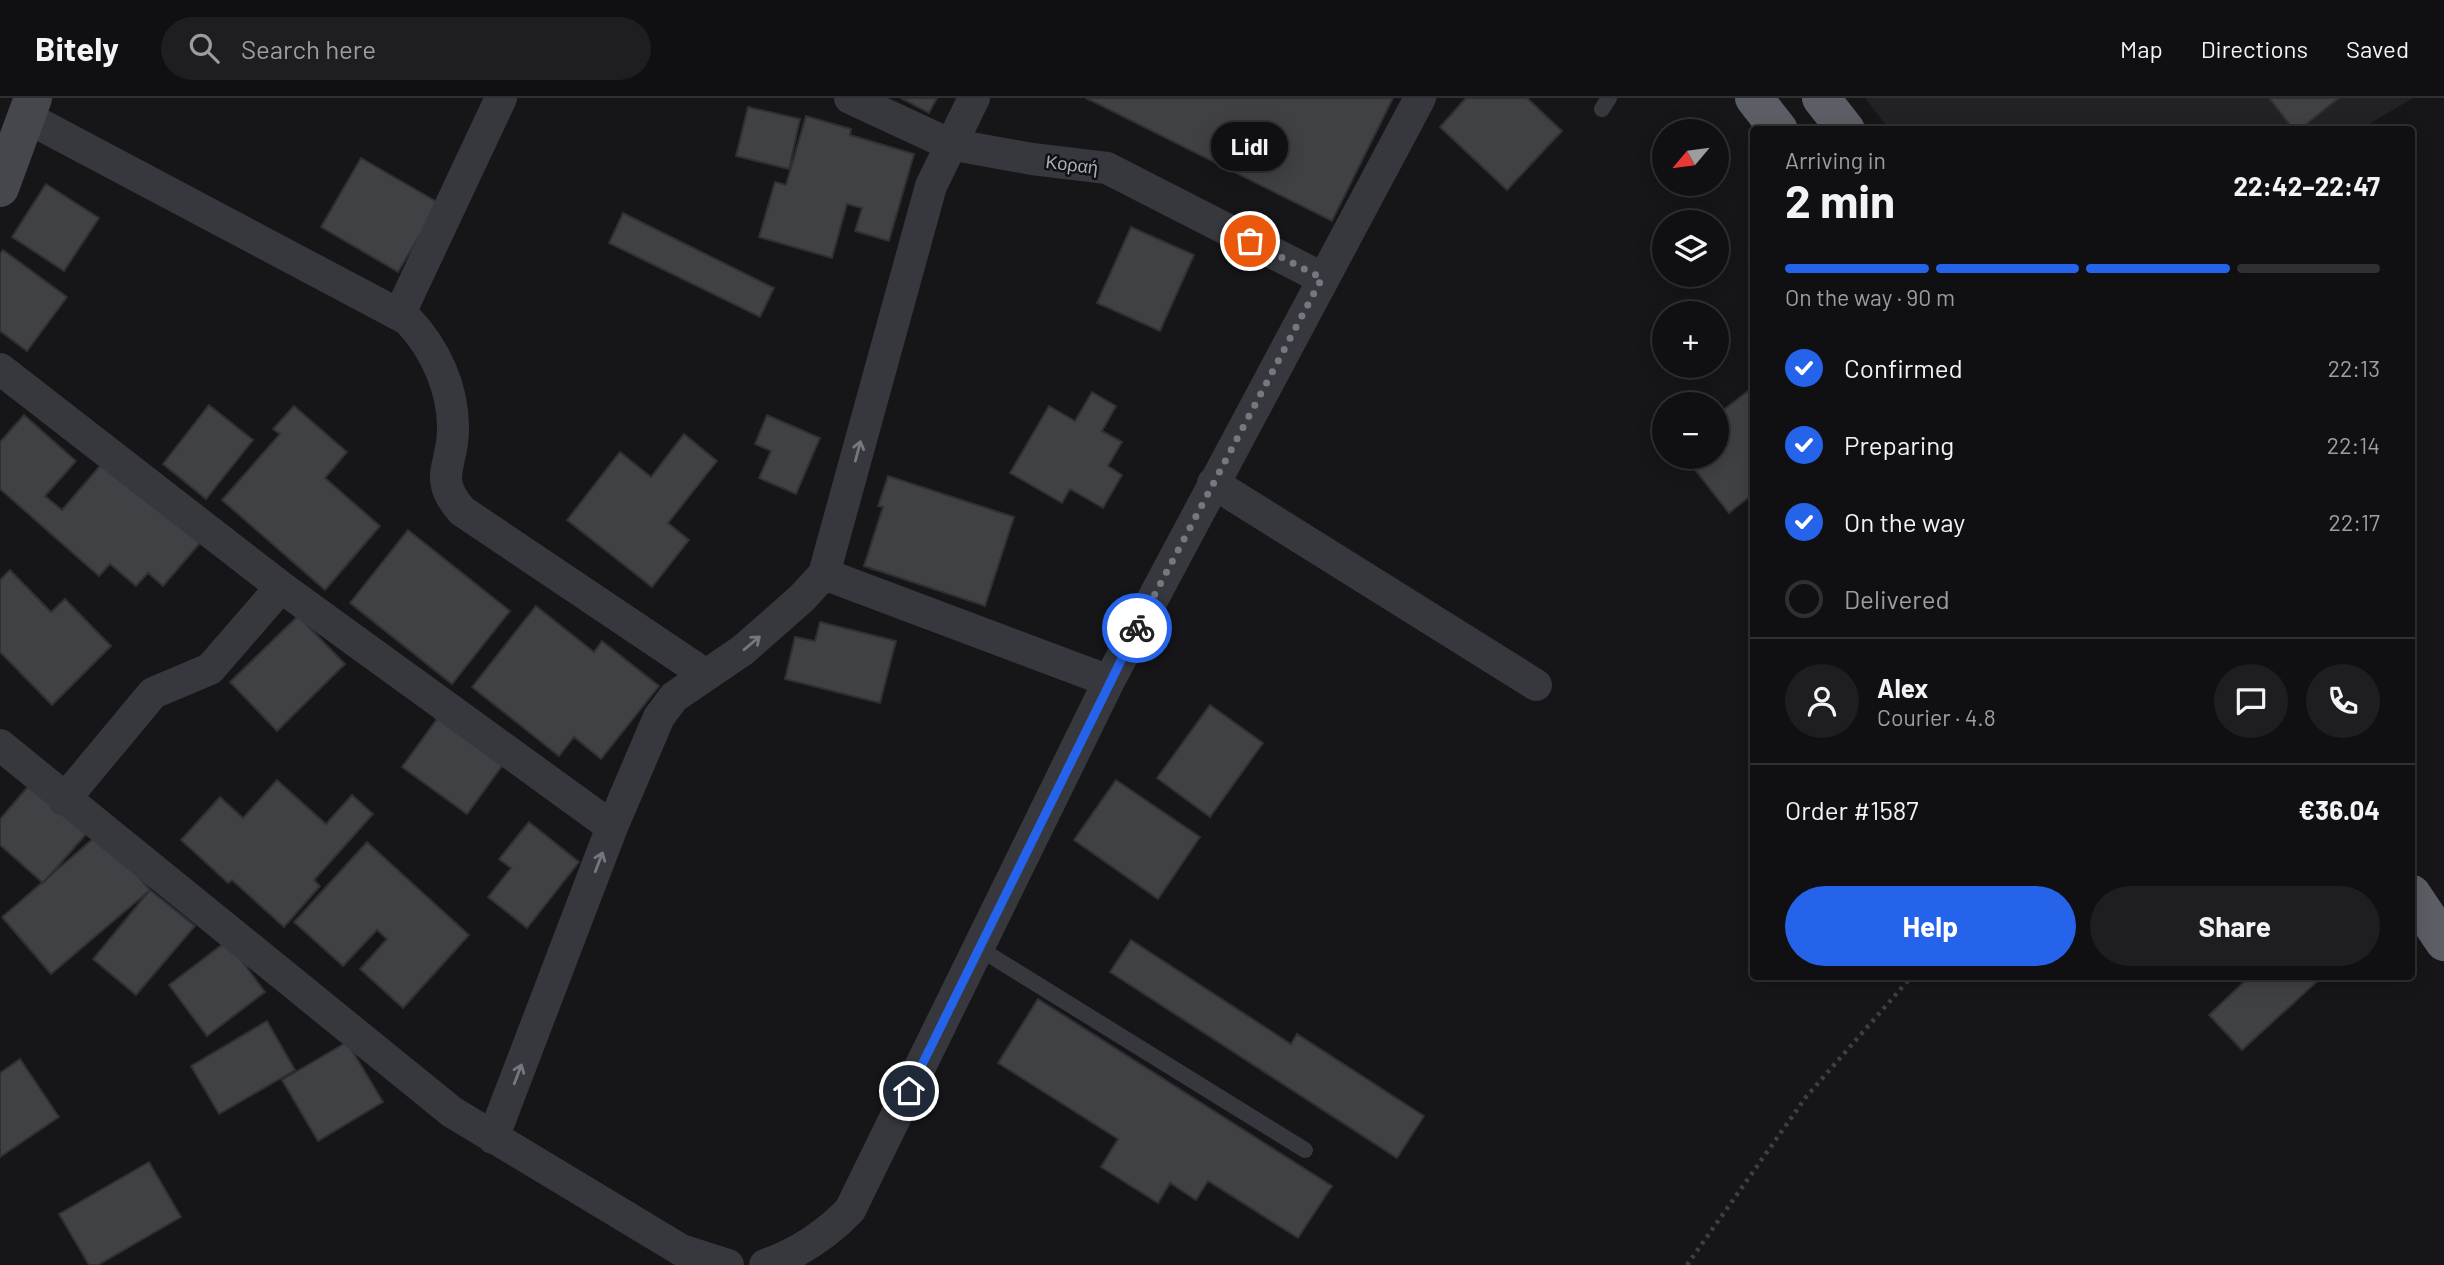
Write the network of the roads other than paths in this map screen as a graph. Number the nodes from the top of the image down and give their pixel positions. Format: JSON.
{"nodes":[{"id":1,"x":501,"y":98,"type":"edge"},
{"id":2,"x":850,"y":98,"type":"edge"},
{"id":3,"x":974,"y":98,"type":"edge"},
{"id":4,"x":1420,"y":98,"type":"edge"},
{"id":5,"x":1754,"y":98,"type":"edge"},
{"id":6,"x":1821,"y":98,"type":"edge"},
{"id":7,"x":31,"y":108,"type":"edge"},
{"id":8,"x":1776,"y":126,"type":"edge"},
{"id":9,"x":1843,"y":126,"type":"edge"},
{"id":10,"x":949,"y":144,"type":"junction"},
{"id":11,"x":0,"y":188,"type":"edge"},
{"id":12,"x":1322,"y":278,"type":"junction"},
{"id":13,"x":399,"y":315,"type":"junction"},
{"id":14,"x":0,"y":369,"type":"edge"},
{"id":15,"x":1213,"y":483,"type":"junction"},
{"id":16,"x":824,"y":574,"type":"junction"},
{"id":17,"x":281,"y":587,"type":"junction"},
{"id":18,"x":706,"y":675,"type":"junction"},
{"id":19,"x":1109,"y":681,"type":"junction"},
{"id":20,"x":1536,"y":685,"type":"dead end"},
{"id":21,"x":0,"y":745,"type":"edge"},
{"id":22,"x":64,"y":800,"type":"junction"},
{"id":23,"x":612,"y":827,"type":"junction"},
{"id":24,"x":2415,"y":898,"type":"edge"},
{"id":25,"x":2444,"y":942,"type":"edge"},
{"id":26,"x":980,"y":949,"type":"junction"},
{"id":27,"x":493,"y":1138,"type":"junction"},
{"id":28,"x":1305,"y":1150,"type":"dead end"},
{"id":29,"x":728,"y":1265,"type":"edge"},
{"id":30,"x":765,"y":1265,"type":"edge"}],
"edges":[{"from":1,"to":13,"type":"street"},
{"from":2,"to":10,"type":"street","name":"Κοραή"},
{"from":3,"to":10,"type":"street"},
{"from":4,"to":12,"type":"street"},
{"from":5,"to":8,"type":"highway"},
{"from":6,"to":9,"type":"highway"},
{"from":7,"to":11,"type":"main road"},
{"from":7,"to":13,"type":"street"},
{"from":10,"to":12,"type":"street","name":"Κοραή"},
{"from":16,"to":10,"type":"street","one_way":true},
{"from":12,"to":15,"type":"street"},
{"from":13,"to":18,"type":"street"},
{"from":14,"to":17,"type":"street"},
{"from":15,"to":19,"type":"street"},
{"from":15,"to":20,"type":"street"},
{"from":18,"to":16,"type":"street","one_way":true},
{"from":16,"to":19,"type":"street"},
{"from":17,"to":22,"type":"street"},
{"from":17,"to":23,"type":"street"},
{"from":18,"to":23,"type":"street"},
{"from":19,"to":26,"type":"street"},
{"from":21,"to":22,"type":"street"},
{"from":22,"to":27,"type":"street"},
{"from":27,"to":23,"type":"street","one_way":true},
{"from":24,"to":25,"type":"highway"},
{"from":26,"to":28,"type":"lane"},
{"from":26,"to":30,"type":"street"},
{"from":27,"to":29,"type":"street"}]}
